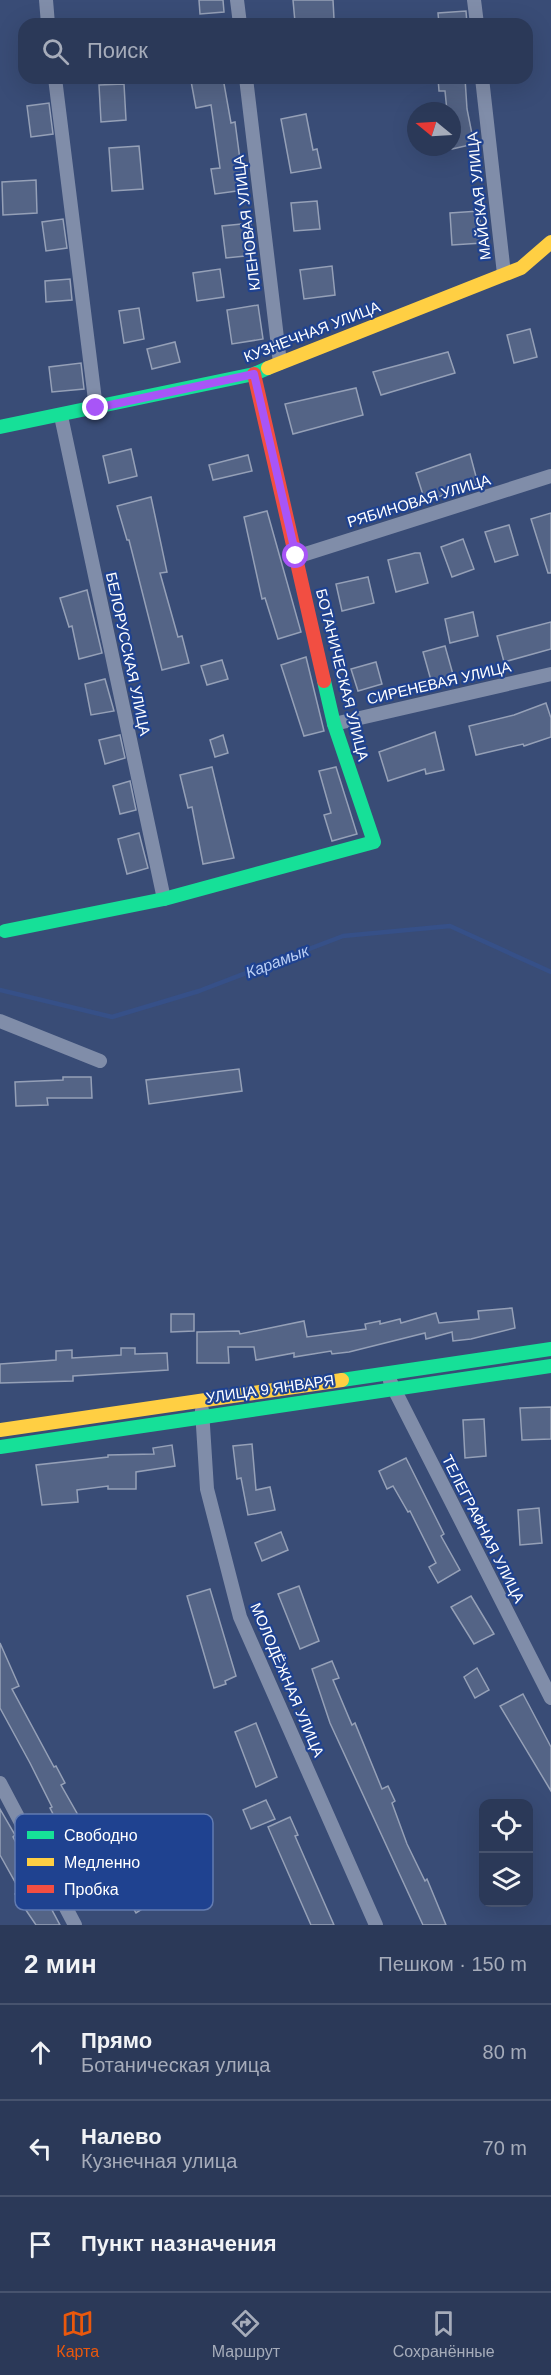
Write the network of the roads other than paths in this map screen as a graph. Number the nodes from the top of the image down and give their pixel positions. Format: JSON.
{"nodes":[{"id":1,"x":45,"y":0,"type":"edge"},
{"id":2,"x":237,"y":0,"type":"edge"},
{"id":3,"x":474,"y":0,"type":"edge"},
{"id":4,"x":47,"y":18,"type":"edge"},
{"id":5,"x":239,"y":18,"type":"edge"},
{"id":6,"x":476,"y":18,"type":"edge"},
{"id":7,"x":56,"y":84,"type":"edge"},
{"id":8,"x":247,"y":84,"type":"edge"},
{"id":9,"x":483,"y":84,"type":"edge"},
{"id":10,"x":551,"y":242,"type":"edge"},
{"id":11,"x":504,"y":274,"type":"junction"},
{"id":12,"x":280,"y":363,"type":"junction"},
{"id":13,"x":254,"y":374,"type":"junction"},
{"id":14,"x":96,"y":408,"type":"junction"},
{"id":15,"x":61,"y":416,"type":"junction"},
{"id":16,"x":0,"y":427,"type":"edge"},
{"id":17,"x":551,"y":476,"type":"edge"},
{"id":18,"x":296,"y":556,"type":"junction"},
{"id":19,"x":551,"y":674,"type":"edge"},
{"id":20,"x":334,"y":724,"type":"junction"},
{"id":21,"x":164,"y":899,"type":"junction"},
{"id":22,"x":5,"y":931,"type":"dead end"},
{"id":23,"x":0,"y":1021,"type":"edge"},
{"id":24,"x":100,"y":1061,"type":"dead end"},
{"id":25,"x":551,"y":1336,"type":"edge"},
{"id":26,"x":551,"y":1350,"type":"edge"},
{"id":27,"x":528,"y":1354,"type":"junction"},
{"id":28,"x":549,"y":1365,"type":"edge"},
{"id":29,"x":387,"y":1375,"type":"junction"},
{"id":30,"x":393,"y":1388,"type":"junction"},
{"id":31,"x":202,"y":1409,"type":"junction"},
{"id":32,"x":0,"y":1430,"type":"edge"},
{"id":33,"x":0,"y":1447,"type":"edge"},
{"id":34,"x":551,"y":1698,"type":"edge"},
{"id":35,"x":0,"y":1783,"type":"edge"},
{"id":36,"x":16,"y":1814,"type":"edge"},
{"id":37,"x":67,"y":1910,"type":"edge"},
{"id":38,"x":75,"y":1925,"type":"edge"},
{"id":39,"x":376,"y":1925,"type":"edge"}],
"edges":[{"from":1,"to":4,"type":"street"},
{"from":2,"to":5,"type":"street"},
{"from":3,"to":6,"type":"street"},
{"from":7,"to":14,"type":"street"},
{"from":8,"to":12,"type":"street","name":"КЛЕНОВАЯ УЛИЦА"},
{"from":9,"to":11,"type":"street","name":"МАЙСКАЯ УЛИЦА"},
{"from":10,"to":11,"type":"street","name":"КУЗНЕЧНАЯ УЛИЦА"},
{"from":11,"to":12,"type":"street","name":"КУЗНЕЧНАЯ УЛИЦА"},
{"from":12,"to":13,"type":"street","name":"КУЗНЕЧНАЯ УЛИЦА"},
{"from":13,"to":14,"type":"street","name":"КУЗНЕЧНАЯ УЛИЦА"},
{"from":13,"to":18,"type":"street","name":"БОТАНИЧЕСКАЯ УЛИЦА"},
{"from":14,"to":15,"type":"street","name":"КУЗНЕЧНАЯ УЛИЦА"},
{"from":15,"to":16,"type":"street","name":"КУЗНЕЧНАЯ УЛИЦА"},
{"from":15,"to":21,"type":"street","name":"БЕЛОРУССКАЯ УЛИЦА"},
{"from":17,"to":18,"type":"street","name":"РЯБИНОВАЯ УЛИЦА"},
{"from":18,"to":20,"type":"street","name":"БОТАНИЧЕСКАЯ УЛИЦА"},
{"from":19,"to":20,"type":"street","name":"СИРЕНЕВАЯ УЛИЦА"},
{"from":20,"to":21,"type":"street","name":"БОТАНИЧЕСКАЯ УЛИЦА"},
{"from":21,"to":22,"type":"street"},
{"from":23,"to":24,"type":"street"},
{"from":25,"to":27,"type":"street"},
{"from":26,"to":27,"type":"street","name":"УЛИЦА 9 ЯНВАРЯ"},
{"from":27,"to":29,"type":"street","name":"УЛИЦА 9 ЯНВАРЯ"},
{"from":28,"to":30,"type":"street","name":"УЛИЦА 9 ЯНВАРЯ"},
{"from":29,"to":30,"type":"street","name":"ТЕЛЕГРАФНАЯ УЛИЦА"},
{"from":29,"to":31,"type":"street","name":"УЛИЦА 9 ЯНВАРЯ"},
{"from":30,"to":31,"type":"street","name":"УЛИЦА 9 ЯНВАРЯ"},
{"from":30,"to":34,"type":"street","name":"ТЕЛЕГРАФНАЯ УЛИЦА"},
{"from":31,"to":32,"type":"street","name":"УЛИЦА 9 ЯНВАРЯ"},
{"from":31,"to":33,"type":"street","name":"УЛИЦА 9 ЯНВАРЯ"},
{"from":31,"to":39,"type":"street","name":"МОЛОДЁЖНАЯ УЛИЦА"},
{"from":35,"to":36,"type":"street"},
{"from":37,"to":38,"type":"street"}]}
